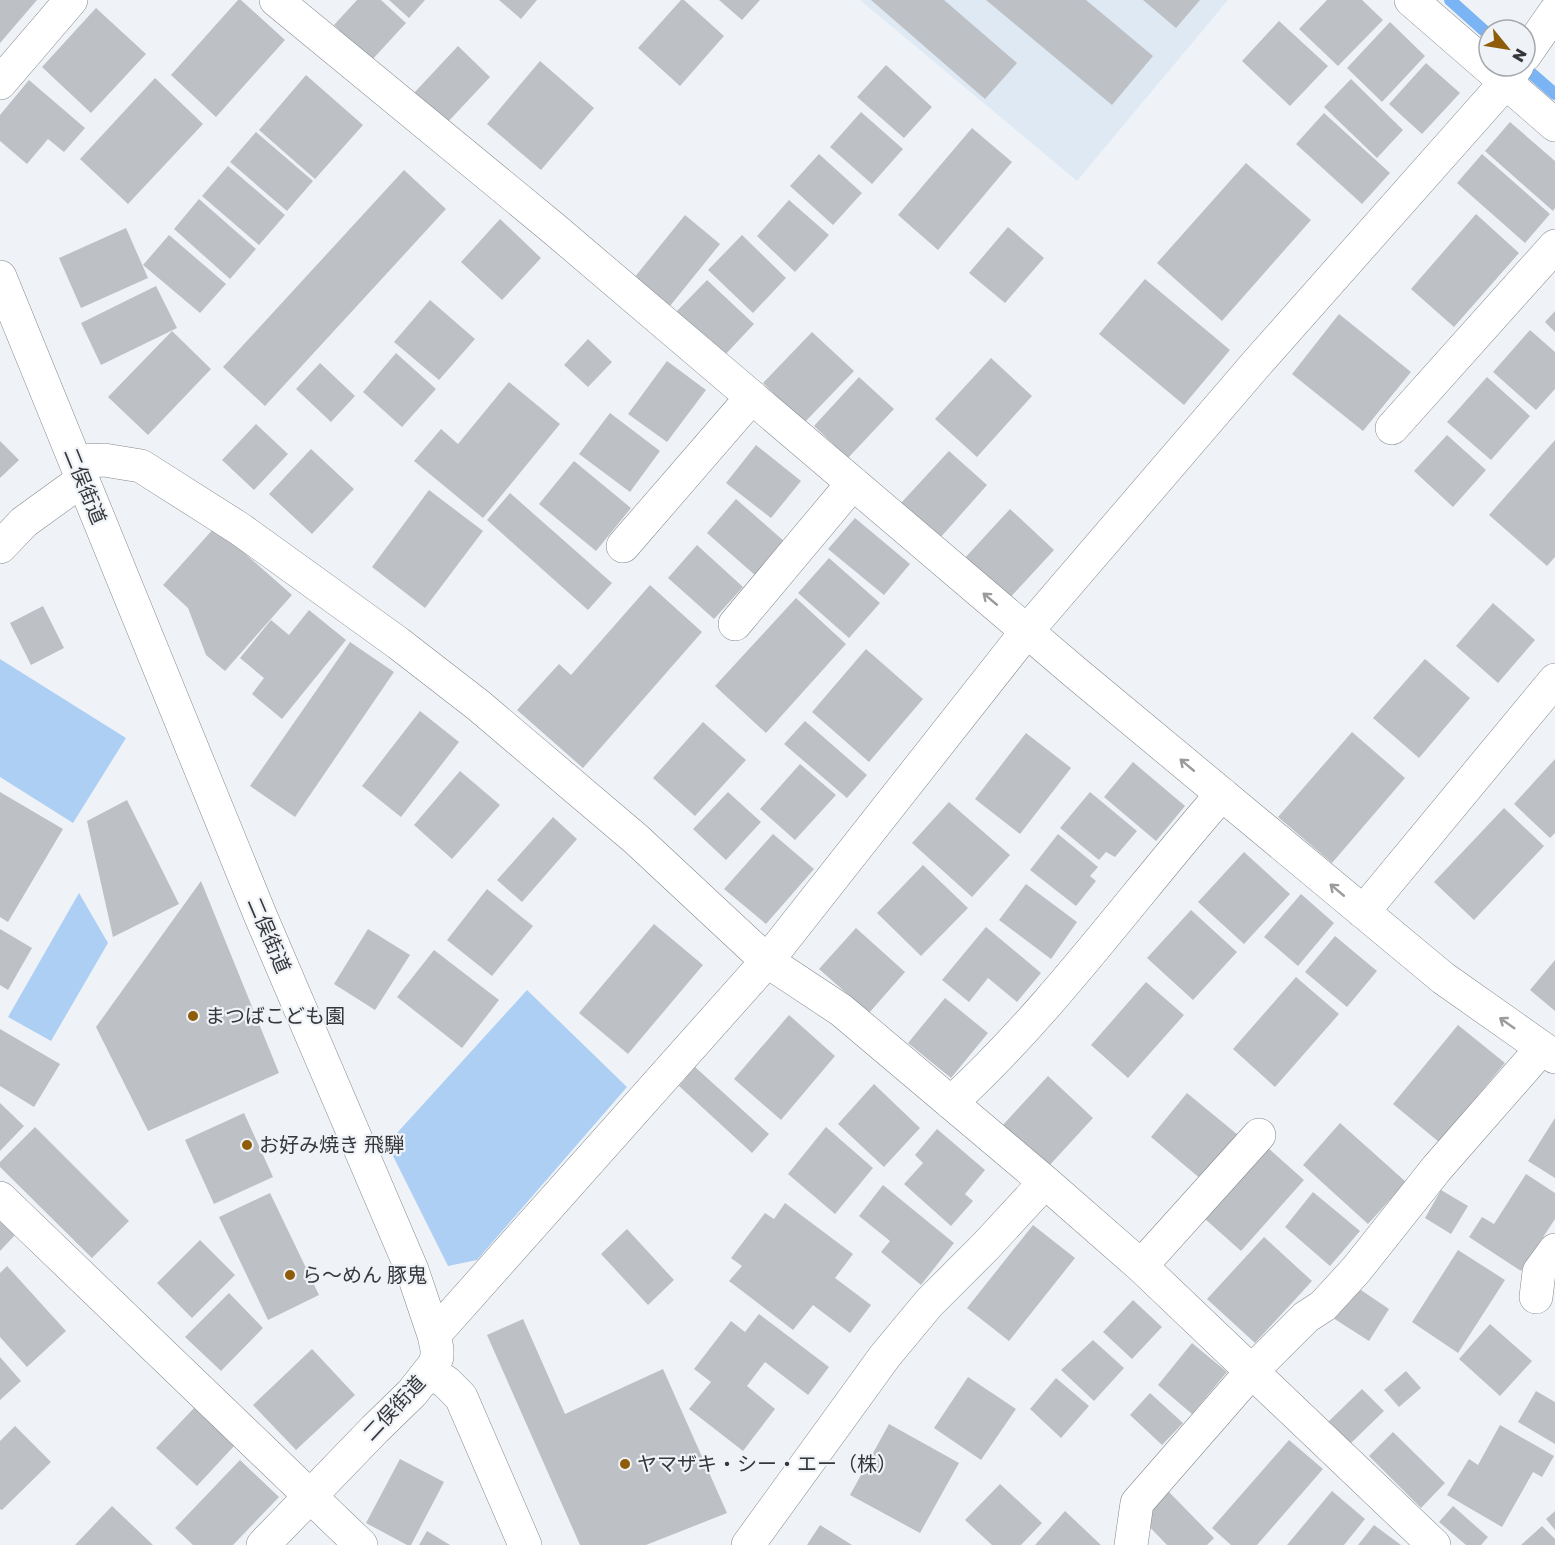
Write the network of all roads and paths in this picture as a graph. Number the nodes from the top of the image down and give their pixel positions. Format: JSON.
{"nodes":[{"id":1,"x":71,"y":0,"type":"edge"},
{"id":2,"x":276,"y":0,"type":"edge"},
{"id":3,"x":1411,"y":0,"type":"edge"},
{"id":4,"x":1555,"y":12,"type":"edge"},
{"id":5,"x":1537,"y":38,"type":"edge"},
{"id":6,"x":1477,"y":40,"type":"edge"},
{"id":7,"x":1507,"y":78,"type":"edge"},
{"id":8,"x":1526,"y":78,"type":"edge"},
{"id":9,"x":0,"y":83,"type":"edge"},
{"id":10,"x":1555,"y":125,"type":"edge"},
{"id":11,"x":1555,"y":246,"type":"edge"},
{"id":12,"x":0,"y":277,"type":"edge"},
{"id":13,"x":8,"y":323,"type":"edge"},
{"id":14,"x":752,"y":397,"type":"junction"},
{"id":15,"x":1392,"y":428,"type":"dead end"},
{"id":16,"x":79,"y":470,"type":"junction"},
{"id":17,"x":852,"y":483,"type":"junction"},
{"id":18,"x":622,"y":546,"type":"dead end"},
{"id":19,"x":0,"y":547,"type":"edge"},
{"id":20,"x":735,"y":624,"type":"dead end"},
{"id":21,"x":1027,"y":631,"type":"junction"},
{"id":22,"x":1555,"y":680,"type":"edge"},
{"id":23,"x":1222,"y":794,"type":"junction"},
{"id":24,"x":1363,"y":912,"type":"junction"},
{"id":25,"x":767,"y":961,"type":"junction"},
{"id":26,"x":1549,"y":1052,"type":"edge"},
{"id":27,"x":951,"y":1103,"type":"junction"},
{"id":28,"x":1259,"y":1135,"type":"dead end"},
{"id":29,"x":1045,"y":1182,"type":"junction"},
{"id":30,"x":0,"y":1198,"type":"edge"},
{"id":31,"x":1555,"y":1250,"type":"edge"},
{"id":32,"x":1141,"y":1266,"type":"junction"},
{"id":33,"x":1536,"y":1297,"type":"dead end"},
{"id":34,"x":434,"y":1335,"type":"junction"},
{"id":35,"x":1252,"y":1371,"type":"junction"},
{"id":36,"x":429,"y":1372,"type":"junction"},
{"id":37,"x":311,"y":1496,"type":"junction"},
{"id":38,"x":263,"y":1545,"type":"edge"},
{"id":39,"x":362,"y":1545,"type":"edge"},
{"id":40,"x":525,"y":1545,"type":"edge"},
{"id":41,"x":748,"y":1545,"type":"edge"},
{"id":42,"x":1131,"y":1545,"type":"edge"},
{"id":43,"x":1434,"y":1545,"type":"edge"}],
"edges":[{"from":1,"to":9,"type":"street"},
{"from":2,"to":14,"type":"street"},
{"from":3,"to":6,"type":"street"},
{"from":4,"to":5,"type":"street"},
{"from":7,"to":21,"type":"street"},
{"from":8,"to":10,"type":"street"},
{"from":11,"to":15,"type":"street"},
{"from":12,"to":13,"type":"street","name":"二俣街道"},
{"from":13,"to":16,"type":"street","name":"二俣街道"},
{"from":14,"to":17,"type":"street"},
{"from":14,"to":18,"type":"street"},
{"from":16,"to":19,"type":"street"},
{"from":16,"to":25,"type":"street"},
{"from":16,"to":34,"type":"street","name":"二俣街道"},
{"from":17,"to":20,"type":"street"},
{"from":21,"to":17,"type":"street","one_way":true},
{"from":23,"to":21,"type":"street","one_way":true},
{"from":21,"to":25,"type":"street"},
{"from":22,"to":24,"type":"street"},
{"from":24,"to":23,"type":"street","one_way":true},
{"from":23,"to":27,"type":"street"},
{"from":26,"to":24,"type":"street","one_way":true},
{"from":25,"to":27,"type":"street"},
{"from":25,"to":34,"type":"street"},
{"from":26,"to":35,"type":"street"},
{"from":27,"to":29,"type":"street"},
{"from":28,"to":32,"type":"street"},
{"from":29,"to":32,"type":"street"},
{"from":29,"to":41,"type":"street"},
{"from":30,"to":37,"type":"street"},
{"from":31,"to":33,"type":"street"},
{"from":32,"to":35,"type":"street"},
{"from":34,"to":36,"type":"street","name":"二俣街道"},
{"from":35,"to":42,"type":"street"},
{"from":35,"to":43,"type":"street"},
{"from":36,"to":37,"type":"street","name":"二俣街道"},
{"from":36,"to":40,"type":"street"},
{"from":37,"to":38,"type":"street","name":"二俣街道"},
{"from":37,"to":39,"type":"street"}]}
